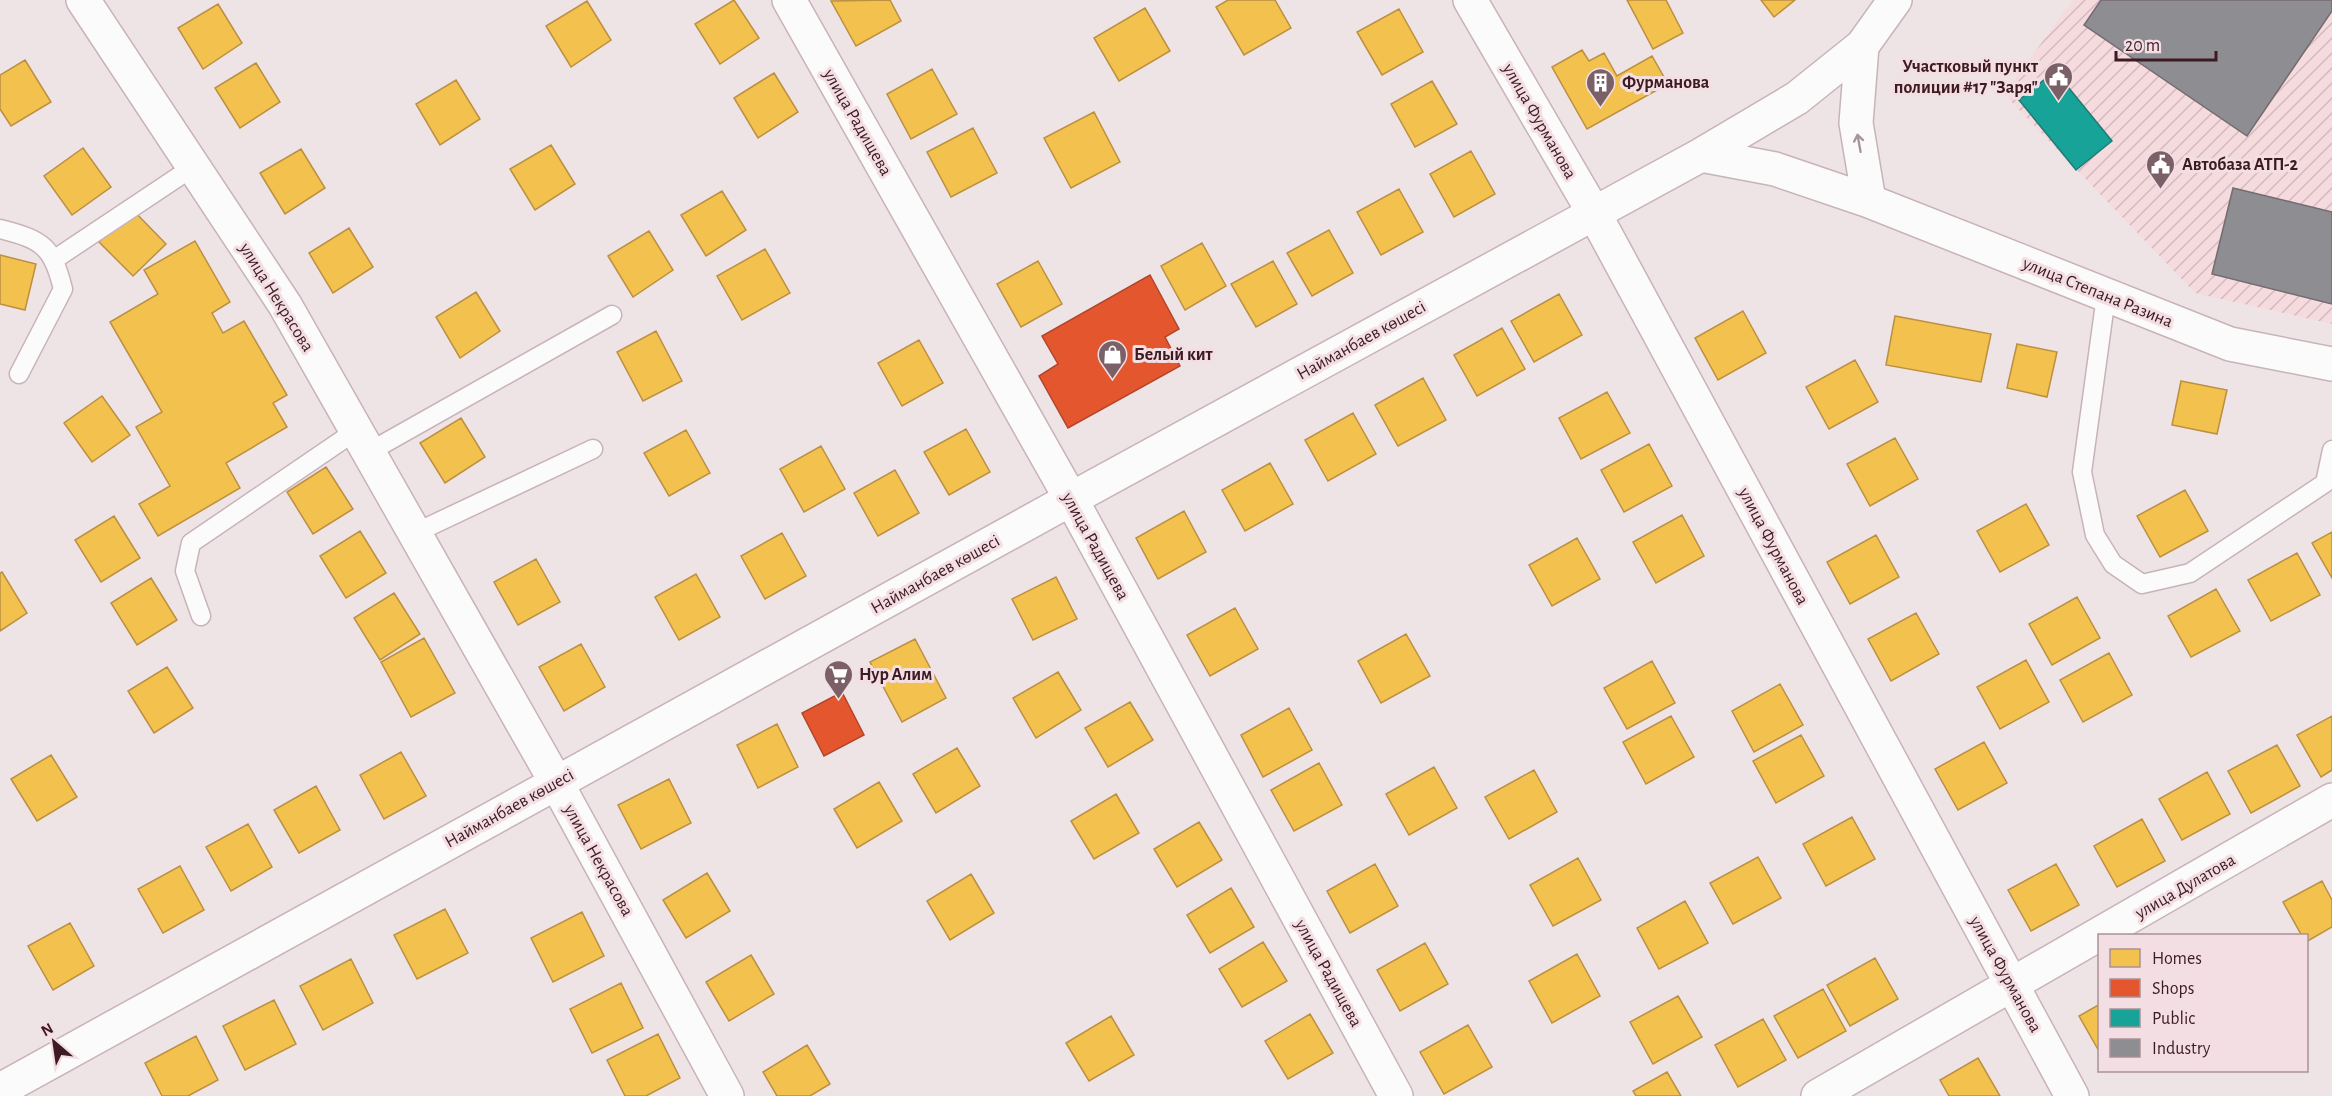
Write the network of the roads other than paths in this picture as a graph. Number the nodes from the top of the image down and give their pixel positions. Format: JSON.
{"nodes":[{"id":1,"x":83,"y":0,"type":"edge"},
{"id":2,"x":789,"y":0,"type":"edge"},
{"id":3,"x":1470,"y":0,"type":"edge"},
{"id":4,"x":1895,"y":0,"type":"edge"},
{"id":5,"x":1862,"y":46,"type":"junction"},
{"id":6,"x":1701,"y":155,"type":"junction"},
{"id":7,"x":194,"y":167,"type":"junction"},
{"id":8,"x":1869,"y":201,"type":"junction"},
{"id":9,"x":1594,"y":213,"type":"junction"},
{"id":10,"x":0,"y":229,"type":"edge"},
{"id":11,"x":55,"y":259,"type":"junction"},
{"id":12,"x":2106,"y":296,"type":"junction"},
{"id":13,"x":612,"y":315,"type":"dead end"},
{"id":14,"x":2332,"y":364,"type":"edge"},
{"id":15,"x":19,"y":374,"type":"dead end"},
{"id":16,"x":363,"y":441,"type":"junction"},
{"id":17,"x":594,"y":449,"type":"dead end"},
{"id":18,"x":2332,"y":450,"type":"edge"},
{"id":19,"x":1071,"y":499,"type":"junction"},
{"id":20,"x":415,"y":533,"type":"junction"},
{"id":21,"x":201,"y":616,"type":"dead end"},
{"id":22,"x":556,"y":782,"type":"junction"},
{"id":23,"x":2332,"y":800,"type":"edge"},
{"id":24,"x":2101,"y":934,"type":"edge"},
{"id":25,"x":2098,"y":936,"type":"edge"},
{"id":26,"x":2012,"y":986,"type":"junction"},
{"id":27,"x":0,"y":1090,"type":"edge"},
{"id":28,"x":727,"y":1096,"type":"edge"},
{"id":29,"x":1396,"y":1096,"type":"edge"},
{"id":30,"x":1818,"y":1096,"type":"edge"},
{"id":31,"x":2072,"y":1096,"type":"edge"}],
"edges":[{"from":1,"to":7,"type":"street","name":"улица Некрасова"},
{"from":2,"to":19,"type":"street","name":"улица Радищева"},
{"from":3,"to":9,"type":"street","name":"улица Фурманова"},
{"from":4,"to":5,"type":"street","name":"Найманбаев көшесі"},
{"from":5,"to":6,"type":"street","name":"Найманбаев көшесі"},
{"from":8,"to":5,"type":"street","one_way":true},
{"from":6,"to":8,"type":"street","name":"улица Степана Разина"},
{"from":6,"to":9,"type":"street","name":"Найманбаев көшесі"},
{"from":7,"to":11,"type":"lane"},
{"from":7,"to":16,"type":"street","name":"улица Некрасова"},
{"from":8,"to":12,"type":"street","name":"улица Степана Разина"},
{"from":9,"to":19,"type":"street","name":"Найманбаев көшесі"},
{"from":9,"to":26,"type":"street","name":"улица Фурманова"},
{"from":10,"to":11,"type":"lane"},
{"from":11,"to":15,"type":"lane"},
{"from":12,"to":14,"type":"street","name":"улица Степана Разина"},
{"from":12,"to":18,"type":"lane"},
{"from":13,"to":16,"type":"lane"},
{"from":16,"to":20,"type":"street","name":"улица Некрасова"},
{"from":16,"to":21,"type":"lane"},
{"from":17,"to":20,"type":"lane"},
{"from":19,"to":22,"type":"street","name":"Найманбаев көшесі"},
{"from":19,"to":29,"type":"street","name":"улица Радищева"},
{"from":20,"to":22,"type":"street","name":"улица Некрасова"},
{"from":22,"to":27,"type":"street","name":"Найманбаев көшесі"},
{"from":22,"to":28,"type":"street","name":"улица Некрасова"},
{"from":23,"to":24,"type":"street","name":"улица Дулатова"},
{"from":25,"to":26,"type":"street","name":"улица Дулатова"},
{"from":26,"to":30,"type":"street","name":"улица Дулатова"},
{"from":26,"to":31,"type":"street","name":"улица Фурманова"}]}
